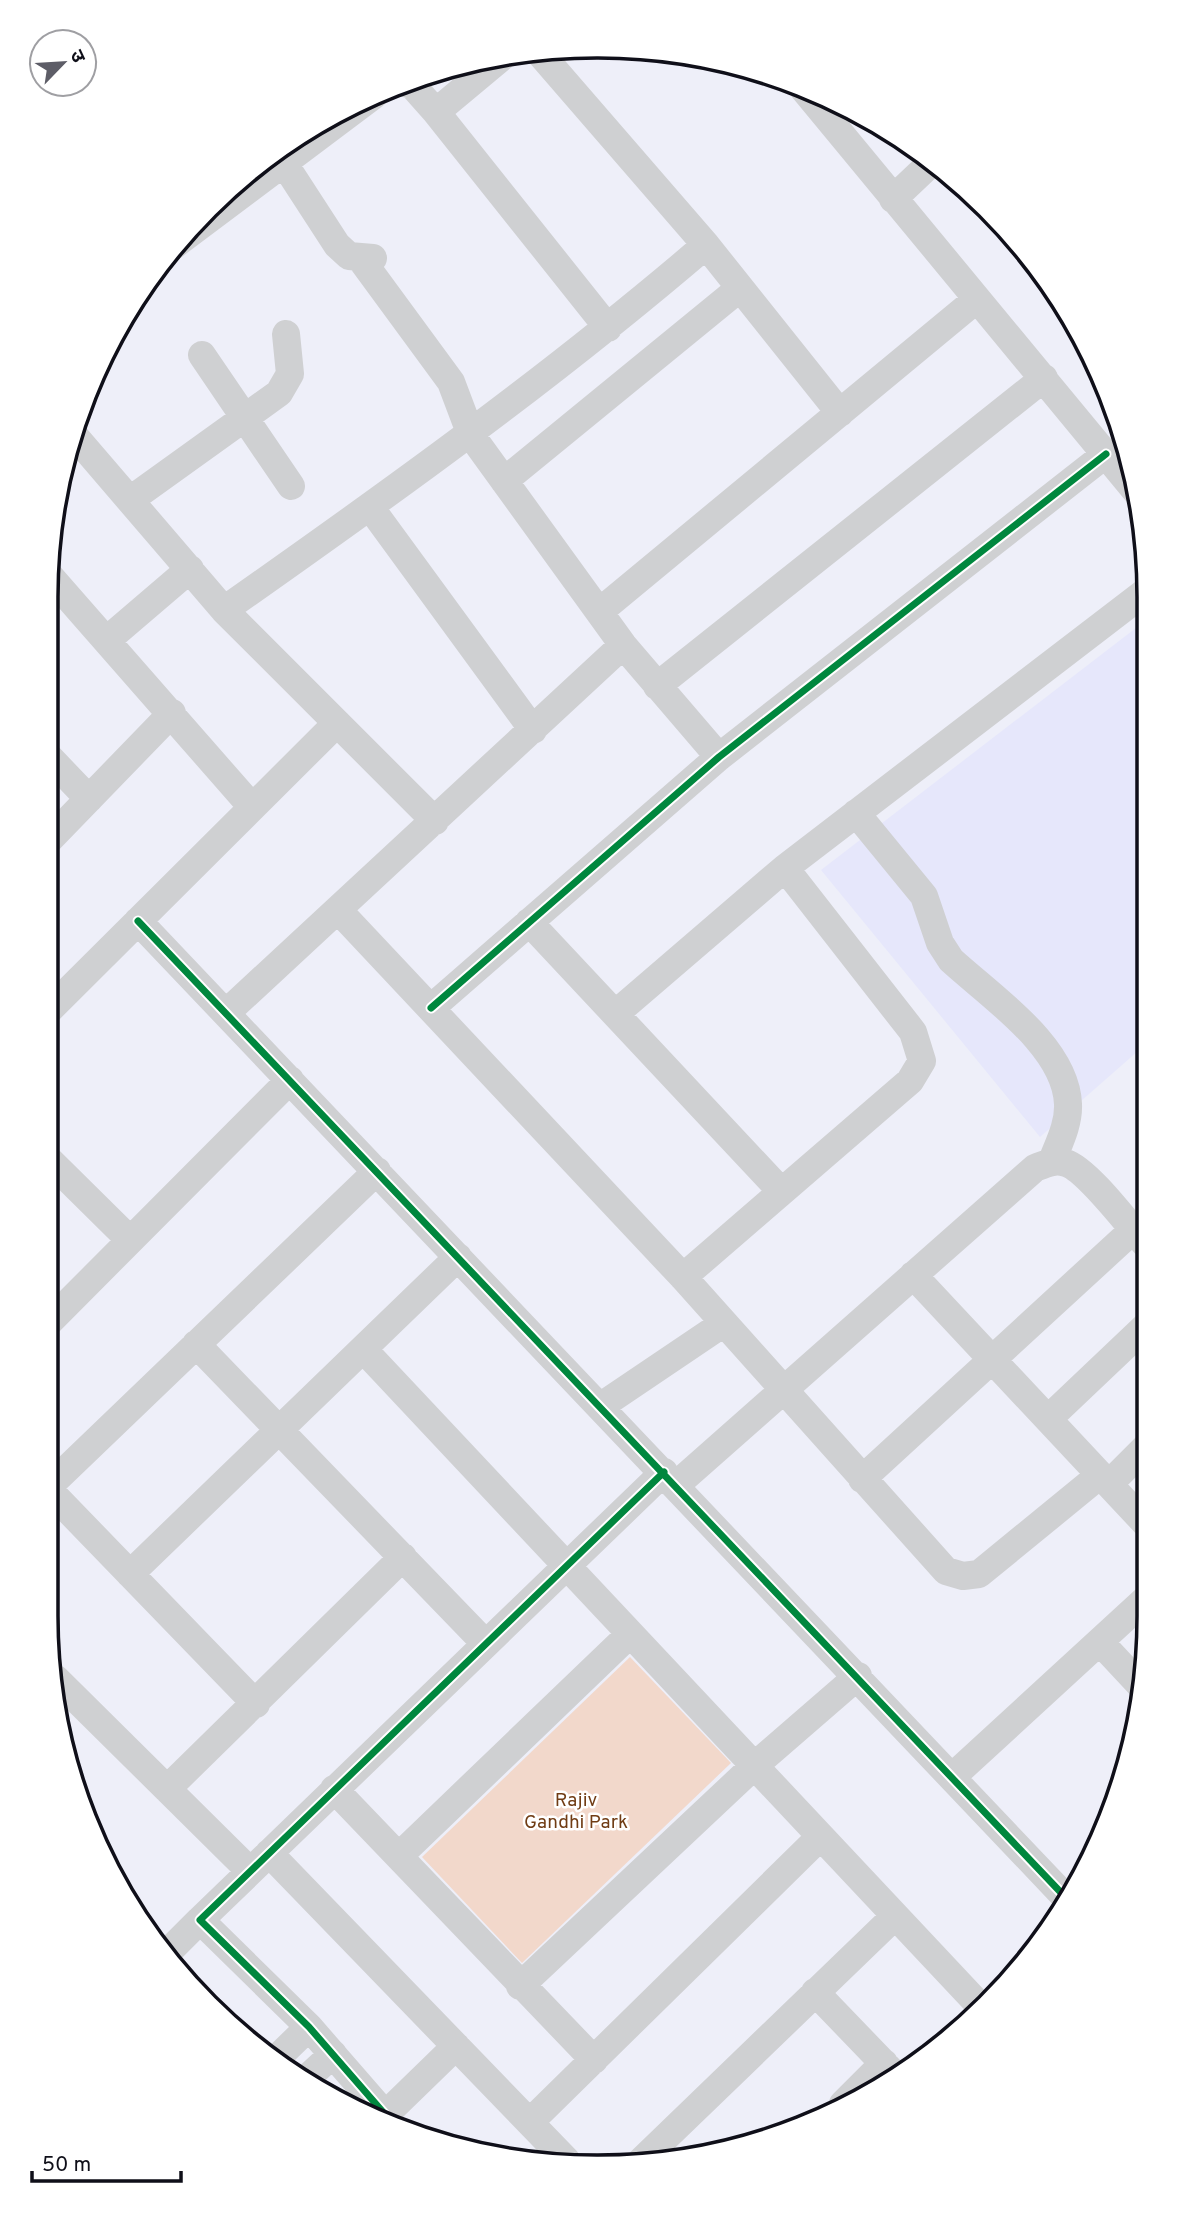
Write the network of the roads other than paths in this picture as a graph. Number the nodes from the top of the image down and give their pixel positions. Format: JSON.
{"nodes":[{"id":1,"x":546,"y":60,"type":"edge"},
{"id":2,"x":487,"y":69,"type":"edge"},
{"id":3,"x":416,"y":89,"type":"edge"},
{"id":4,"x":823,"y":107,"type":"edge"},
{"id":5,"x":436,"y":112,"type":"junction"},
{"id":6,"x":282,"y":160,"type":"edge"},
{"id":7,"x":925,"y":168,"type":"edge"},
{"id":8,"x":893,"y":199,"type":"junction"},
{"id":9,"x":706,"y":245,"type":"junction"},
{"id":10,"x":740,"y":288,"type":"junction"},
{"id":11,"x":978,"y":299,"type":"junction"},
{"id":12,"x":608,"y":328,"type":"junction"},
{"id":13,"x":286,"y":334,"type":"dead end"},
{"id":14,"x":202,"y":355,"type":"dead end"},
{"id":15,"x":1044,"y":378,"type":"junction"},
{"id":16,"x":839,"y":413,"type":"junction"},
{"id":17,"x":243,"y":418,"type":"junction"},
{"id":18,"x":471,"y":435,"type":"junction"},
{"id":19,"x":81,"y":443,"type":"edge"},
{"id":20,"x":1107,"y":454,"type":"junction"},
{"id":21,"x":1123,"y":474,"type":"edge"},
{"id":22,"x":504,"y":481,"type":"junction"},
{"id":23,"x":291,"y":486,"type":"dead end"},
{"id":24,"x":130,"y":499,"type":"junction"},
{"id":25,"x":370,"y":507,"type":"junction"},
{"id":26,"x":190,"y":569,"type":"junction"},
{"id":27,"x":58,"y":586,"type":"edge"},
{"id":28,"x":1137,"y":598,"type":"edge"},
{"id":29,"x":224,"y":610,"type":"junction"},
{"id":30,"x":600,"y":612,"type":"junction"},
{"id":31,"x":107,"y":640,"type":"junction"},
{"id":32,"x":623,"y":645,"type":"junction"},
{"id":33,"x":657,"y":685,"type":"junction"},
{"id":34,"x":172,"y":713,"type":"junction"},
{"id":35,"x":337,"y":723,"type":"junction"},
{"id":36,"x":533,"y":730,"type":"junction"},
{"id":37,"x":719,"y":757,"type":"junction"},
{"id":38,"x":58,"y":767,"type":"edge"},
{"id":39,"x":89,"y":799,"type":"junction"},
{"id":40,"x":252,"y":807,"type":"junction"},
{"id":41,"x":856,"y":813,"type":"junction"},
{"id":42,"x":435,"y":821,"type":"junction"},
{"id":43,"x":58,"y":831,"type":"edge"},
{"id":44,"x":785,"y":868,"type":"junction"},
{"id":45,"x":339,"y":911,"type":"junction"},
{"id":46,"x":138,"y":921,"type":"junction"},
{"id":47,"x":529,"y":922,"type":"junction"},
{"id":48,"x":58,"y":1001,"type":"edge"},
{"id":49,"x":431,"y":1008,"type":"junction"},
{"id":50,"x":226,"y":1013,"type":"junction"},
{"id":51,"x":615,"y":1014,"type":"junction"},
{"id":52,"x":290,"y":1080,"type":"junction"},
{"id":53,"x":1052,"y":1161,"type":"junction"},
{"id":54,"x":58,"y":1169,"type":"edge"},
{"id":55,"x":377,"y":1171,"type":"junction"},
{"id":56,"x":781,"y":1192,"type":"junction"},
{"id":57,"x":1137,"y":1235,"type":"edge"},
{"id":58,"x":130,"y":1240,"type":"junction"},
{"id":59,"x":1137,"y":1240,"type":"edge"},
{"id":60,"x":458,"y":1257,"type":"junction"},
{"id":61,"x":913,"y":1275,"type":"junction"},
{"id":62,"x":683,"y":1277,"type":"junction"},
{"id":63,"x":58,"y":1313,"type":"edge"},
{"id":64,"x":724,"y":1323,"type":"junction"},
{"id":65,"x":1137,"y":1334,"type":"edge"},
{"id":66,"x":196,"y":1344,"type":"junction"},
{"id":67,"x":363,"y":1349,"type":"junction"},
{"id":68,"x":990,"y":1358,"type":"junction"},
{"id":69,"x":782,"y":1391,"type":"junction"},
{"id":70,"x":601,"y":1406,"type":"junction"},
{"id":71,"x":1048,"y":1419,"type":"junction"},
{"id":72,"x":280,"y":1429,"type":"junction"},
{"id":73,"x":1137,"y":1454,"type":"edge"},
{"id":74,"x":58,"y":1476,"type":"edge"},
{"id":75,"x":670,"y":1478,"type":"junction"},
{"id":76,"x":862,"y":1479,"type":"junction"},
{"id":77,"x":1104,"y":1479,"type":"junction"},
{"id":78,"x":58,"y":1499,"type":"edge"},
{"id":79,"x":1137,"y":1514,"type":"edge"},
{"id":80,"x":403,"y":1557,"type":"junction"},
{"id":81,"x":565,"y":1566,"type":"junction"},
{"id":82,"x":130,"y":1574,"type":"junction"},
{"id":83,"x":1137,"y":1607,"type":"edge"},
{"id":84,"x":629,"y":1635,"type":"junction"},
{"id":85,"x":1100,"y":1642,"type":"junction"},
{"id":86,"x":485,"y":1643,"type":"junction"},
{"id":87,"x":858,"y":1676,"type":"junction"},
{"id":88,"x":1134,"y":1678,"type":"edge"},
{"id":89,"x":62,"y":1685,"type":"edge"},
{"id":90,"x":256,"y":1704,"type":"junction"},
{"id":91,"x":753,"y":1767,"type":"junction"},
{"id":92,"x":953,"y":1777,"type":"junction"},
{"id":93,"x":167,"y":1789,"type":"junction"},
{"id":94,"x":334,"y":1789,"type":"junction"},
{"id":95,"x":820,"y":1837,"type":"junction"},
{"id":96,"x":399,"y":1856,"type":"junction"},
{"id":97,"x":259,"y":1862,"type":"junction"},
{"id":98,"x":1061,"y":1892,"type":"edge"},
{"id":99,"x":895,"y":1916,"type":"junction"},
{"id":100,"x":200,"y":1920,"type":"junction"},
{"id":101,"x":168,"y":1942,"type":"edge"},
{"id":102,"x":520,"y":1986,"type":"junction"},
{"id":103,"x":816,"y":1992,"type":"junction"},
{"id":104,"x":975,"y":2001,"type":"edge"},
{"id":105,"x":309,"y":2027,"type":"junction"},
{"id":106,"x":456,"y":2046,"type":"junction"},
{"id":107,"x":282,"y":2053,"type":"edge"},
{"id":108,"x":332,"y":2054,"type":"junction"},
{"id":109,"x":594,"y":2060,"type":"junction"},
{"id":110,"x":889,"y":2068,"type":"edge"},
{"id":111,"x":312,"y":2073,"type":"edge"},
{"id":112,"x":380,"y":2109,"type":"edge"},
{"id":113,"x":390,"y":2114,"type":"edge"},
{"id":114,"x":530,"y":2122,"type":"junction"},
{"id":115,"x":650,"y":2153,"type":"edge"},
{"id":116,"x":560,"y":2154,"type":"edge"}],
"edges":[{"from":1,"to":9,"type":"street"},
{"from":2,"to":5,"type":"street"},
{"from":3,"to":5,"type":"street"},
{"from":4,"to":8,"type":"street"},
{"from":5,"to":12,"type":"street"},
{"from":6,"to":18,"type":"street"},
{"from":7,"to":8,"type":"street"},
{"from":8,"to":11,"type":"street"},
{"from":9,"to":10,"type":"street"},
{"from":9,"to":12,"type":"street"},
{"from":10,"to":16,"type":"street"},
{"from":10,"to":22,"type":"street"},
{"from":11,"to":15,"type":"street"},
{"from":11,"to":16,"type":"street"},
{"from":12,"to":18,"type":"street"},
{"from":13,"to":17,"type":"street"},
{"from":14,"to":17,"type":"street"},
{"from":15,"to":20,"type":"street"},
{"from":15,"to":33,"type":"street"},
{"from":16,"to":30,"type":"street"},
{"from":17,"to":23,"type":"street"},
{"from":17,"to":24,"type":"street"},
{"from":18,"to":22,"type":"street"},
{"from":18,"to":25,"type":"street"},
{"from":19,"to":24,"type":"street"},
{"from":20,"to":21,"type":"street"},
{"from":20,"to":37,"type":"street"},
{"from":22,"to":30,"type":"street"},
{"from":24,"to":26,"type":"street"},
{"from":25,"to":29,"type":"street"},
{"from":25,"to":36,"type":"street"},
{"from":26,"to":29,"type":"street"},
{"from":26,"to":31,"type":"street"},
{"from":27,"to":31,"type":"street"},
{"from":28,"to":41,"type":"street"},
{"from":29,"to":35,"type":"street"},
{"from":30,"to":32,"type":"street"},
{"from":31,"to":34,"type":"street"},
{"from":32,"to":33,"type":"street"},
{"from":32,"to":36,"type":"street"},
{"from":33,"to":37,"type":"street"},
{"from":34,"to":39,"type":"street"},
{"from":34,"to":40,"type":"street"},
{"from":35,"to":40,"type":"street"},
{"from":35,"to":42,"type":"street"},
{"from":36,"to":42,"type":"street"},
{"from":37,"to":47,"type":"street"},
{"from":38,"to":39,"type":"street"},
{"from":39,"to":43,"type":"street"},
{"from":40,"to":46,"type":"street"},
{"from":41,"to":44,"type":"street"},
{"from":41,"to":53,"type":"street"},
{"from":42,"to":45,"type":"street"},
{"from":44,"to":51,"type":"street"},
{"from":44,"to":56,"type":"street"},
{"from":45,"to":49,"type":"street"},
{"from":45,"to":50,"type":"street"},
{"from":46,"to":48,"type":"street"},
{"from":46,"to":50,"type":"street"},
{"from":47,"to":49,"type":"street"},
{"from":47,"to":51,"type":"street"},
{"from":49,"to":62,"type":"street"},
{"from":50,"to":52,"type":"street"},
{"from":51,"to":56,"type":"street"},
{"from":52,"to":55,"type":"street"},
{"from":52,"to":58,"type":"street"},
{"from":53,"to":57,"type":"street"},
{"from":53,"to":61,"type":"street"},
{"from":54,"to":58,"type":"street"},
{"from":55,"to":60,"type":"street"},
{"from":55,"to":66,"type":"street"},
{"from":56,"to":62,"type":"street"},
{"from":58,"to":63,"type":"street"},
{"from":59,"to":68,"type":"street"},
{"from":60,"to":67,"type":"street"},
{"from":60,"to":70,"type":"street"},
{"from":61,"to":68,"type":"street"},
{"from":61,"to":69,"type":"street"},
{"from":62,"to":64,"type":"street"},
{"from":64,"to":69,"type":"street"},
{"from":64,"to":70,"type":"street"},
{"from":65,"to":71,"type":"street"},
{"from":66,"to":72,"type":"street"},
{"from":66,"to":74,"type":"street"},
{"from":67,"to":72,"type":"street"},
{"from":67,"to":81,"type":"street"},
{"from":68,"to":71,"type":"street"},
{"from":68,"to":76,"type":"street"},
{"from":69,"to":75,"type":"street"},
{"from":69,"to":76,"type":"street"},
{"from":70,"to":75,"type":"street"},
{"from":71,"to":77,"type":"street"},
{"from":72,"to":80,"type":"street"},
{"from":72,"to":82,"type":"street"},
{"from":73,"to":77,"type":"street"},
{"from":75,"to":81,"type":"street"},
{"from":75,"to":87,"type":"street"},
{"from":76,"to":77,"type":"street"},
{"from":77,"to":79,"type":"street"},
{"from":78,"to":82,"type":"street"},
{"from":80,"to":86,"type":"street"},
{"from":80,"to":90,"type":"street"},
{"from":81,"to":84,"type":"street"},
{"from":81,"to":86,"type":"street"},
{"from":82,"to":90,"type":"street"},
{"from":83,"to":85,"type":"street"},
{"from":84,"to":91,"type":"street"},
{"from":84,"to":96,"type":"street"},
{"from":85,"to":88,"type":"street"},
{"from":85,"to":92,"type":"street"},
{"from":86,"to":94,"type":"street"},
{"from":87,"to":91,"type":"street"},
{"from":87,"to":92,"type":"street"},
{"from":89,"to":93,"type":"street"},
{"from":90,"to":93,"type":"street"},
{"from":91,"to":95,"type":"street"},
{"from":91,"to":102,"type":"street"},
{"from":92,"to":98,"type":"street"},
{"from":93,"to":97,"type":"street"},
{"from":94,"to":96,"type":"street"},
{"from":94,"to":97,"type":"street"},
{"from":95,"to":99,"type":"street"},
{"from":95,"to":109,"type":"street"},
{"from":96,"to":102,"type":"street"},
{"from":97,"to":100,"type":"street"},
{"from":97,"to":106,"type":"street"},
{"from":99,"to":103,"type":"street"},
{"from":99,"to":104,"type":"street"},
{"from":100,"to":101,"type":"street"},
{"from":100,"to":105,"type":"street"},
{"from":102,"to":109,"type":"street"},
{"from":103,"to":110,"type":"street"},
{"from":103,"to":115,"type":"street"},
{"from":105,"to":107,"type":"street"},
{"from":105,"to":108,"type":"street"},
{"from":106,"to":113,"type":"street"},
{"from":106,"to":114,"type":"street"},
{"from":108,"to":111,"type":"street"},
{"from":108,"to":112,"type":"street"},
{"from":109,"to":114,"type":"street"},
{"from":114,"to":116,"type":"street"}]}
